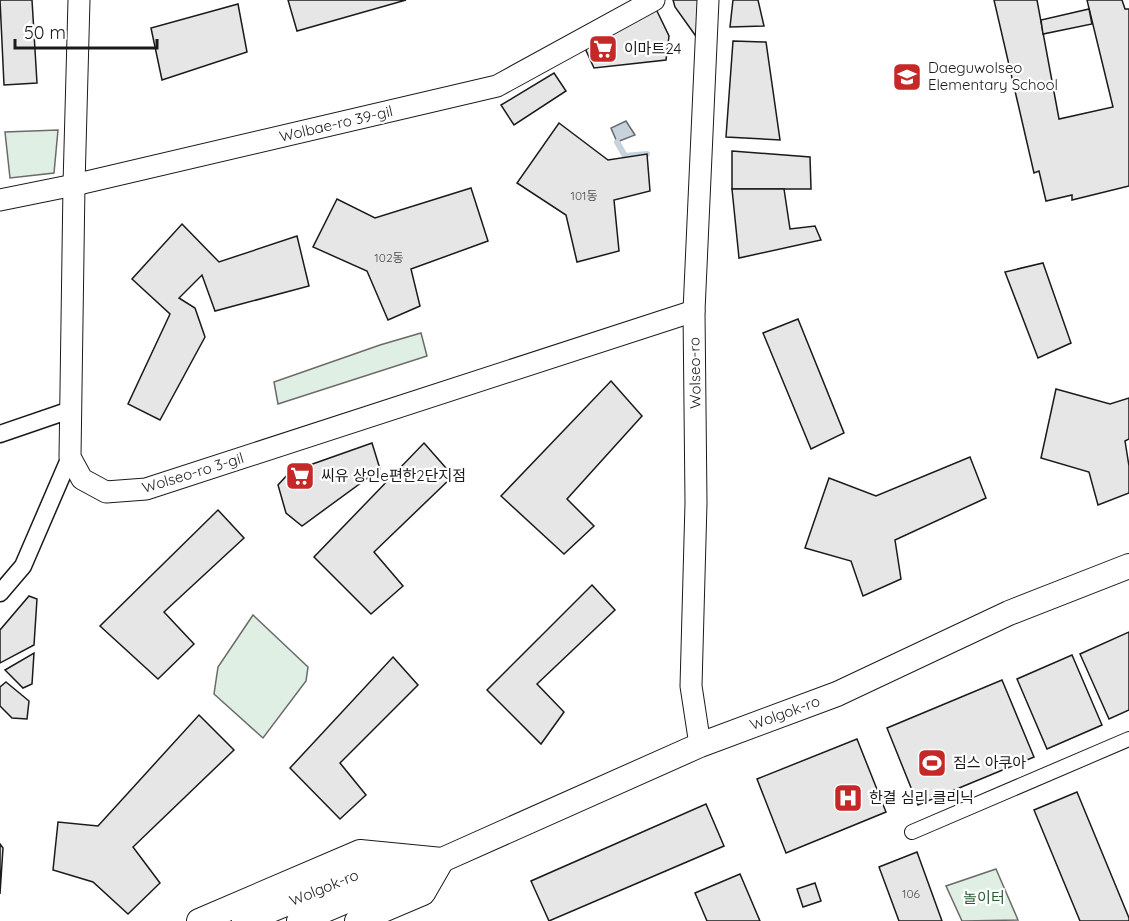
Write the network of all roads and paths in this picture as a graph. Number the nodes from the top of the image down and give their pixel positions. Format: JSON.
{"nodes":[{"id":1,"x":79,"y":0,"type":"edge"},
{"id":2,"x":654,"y":0,"type":"edge"},
{"id":3,"x":708,"y":0,"type":"edge"},
{"id":4,"x":74,"y":185,"type":"junction"},
{"id":5,"x":0,"y":200,"type":"edge"},
{"id":6,"x":694,"y":311,"type":"junction"},
{"id":7,"x":70,"y":410,"type":"junction"},
{"id":8,"x":0,"y":434,"type":"edge"},
{"id":9,"x":70,"y":457,"type":"junction"},
{"id":10,"x":1129,"y":566,"type":"edge"},
{"id":11,"x":0,"y":593,"type":"edge"},
{"id":12,"x":1129,"y":740,"type":"edge"},
{"id":13,"x":700,"y":745,"type":"junction"},
{"id":14,"x":912,"y":832,"type":"dead end"},
{"id":15,"x":442,"y":860,"type":"junction"},
{"id":16,"x":199,"y":921,"type":"edge"},
{"id":17,"x":244,"y":921,"type":"edge"},
{"id":18,"x":299,"y":921,"type":"edge"},
{"id":19,"x":357,"y":921,"type":"edge"}],
"edges":[{"from":1,"to":4,"type":"street"},
{"from":2,"to":4,"type":"street","name":"Wolbae-ro 39-gil"},
{"from":3,"to":6,"type":"street","name":"Wolseo-ro"},
{"from":4,"to":5,"type":"street","name":"Wolbae-ro 39-gil"},
{"from":4,"to":7,"type":"street"},
{"from":6,"to":9,"type":"street","name":"Wolseo-ro 3-gil"},
{"from":6,"to":13,"type":"street","name":"Wolseo-ro"},
{"from":7,"to":8,"type":"street"},
{"from":7,"to":9,"type":"street"},
{"from":9,"to":11,"type":"street"},
{"from":10,"to":13,"type":"main road","name":"Wolgok-ro"},
{"from":12,"to":14,"type":"street"},
{"from":13,"to":15,"type":"main road","name":"Wolgok-ro"},
{"from":15,"to":16,"type":"main road"},
{"from":15,"to":17,"type":"main road","name":"Wolgok-ro"},
{"from":15,"to":18,"type":"main road","name":"Wolgok-ro"},
{"from":15,"to":19,"type":"main road"}]}
